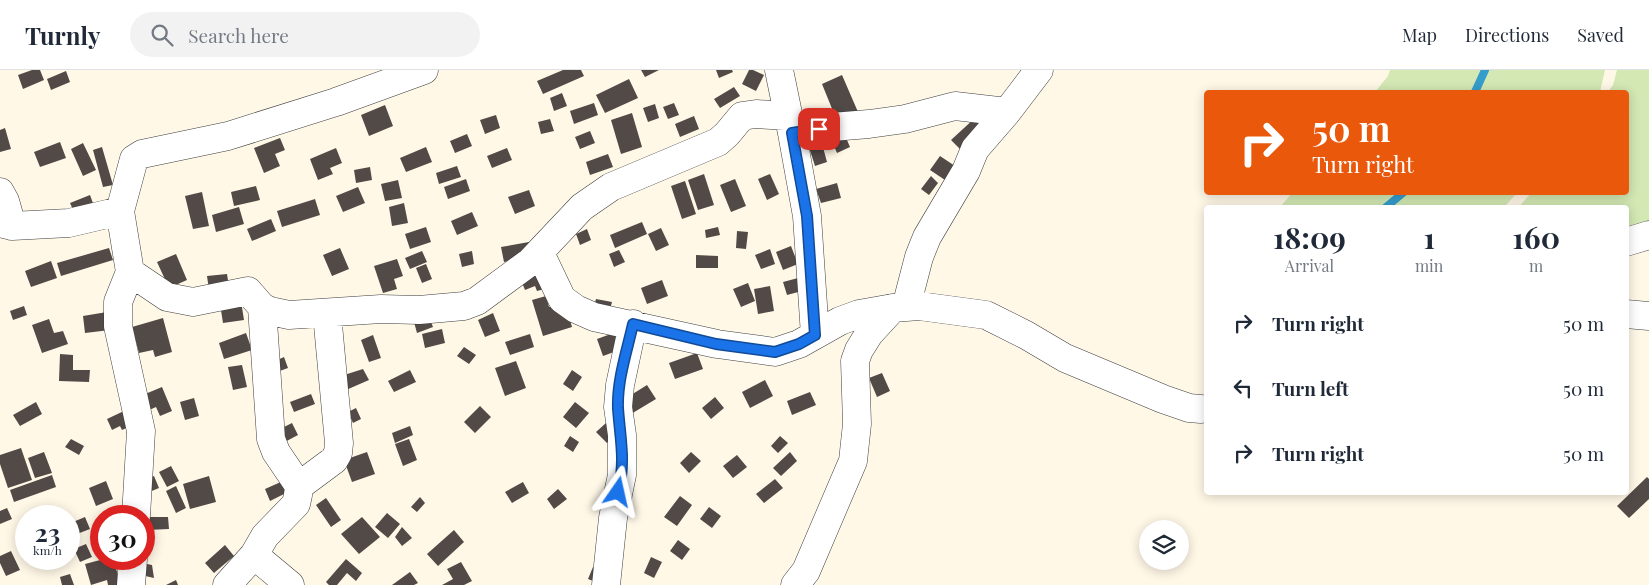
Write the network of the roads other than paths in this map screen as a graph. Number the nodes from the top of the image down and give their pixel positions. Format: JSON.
{"nodes":[{"id":1,"x":424,"y":70,"type":"edge"},
{"id":2,"x":779,"y":70,"type":"edge"},
{"id":3,"x":1039,"y":70,"type":"edge"},
{"id":4,"x":1007,"y":112,"type":"junction"},
{"id":5,"x":791,"y":125,"type":"junction"},
{"id":6,"x":0,"y":192,"type":"edge"},
{"id":7,"x":120,"y":211,"type":"junction"},
{"id":8,"x":6,"y":224,"type":"edge"},
{"id":9,"x":1649,"y":236,"type":"edge"},
{"id":10,"x":1629,"y":241,"type":"edge"},
{"id":11,"x":540,"y":252,"type":"junction"},
{"id":12,"x":130,"y":272,"type":"junction"},
{"id":13,"x":262,"y":307,"type":"junction"},
{"id":14,"x":899,"y":308,"type":"junction"},
{"id":15,"x":327,"y":314,"type":"junction"},
{"id":16,"x":1629,"y":314,"type":"edge"},
{"id":17,"x":1649,"y":316,"type":"edge"},
{"id":18,"x":633,"y":324,"type":"junction"},
{"id":19,"x":815,"y":335,"type":"junction"},
{"id":20,"x":1201,"y":409,"type":"dead end"},
{"id":21,"x":299,"y":486,"type":"junction"},
{"id":22,"x":137,"y":505,"type":"edge"},
{"id":23,"x":254,"y":555,"type":"junction"},
{"id":24,"x":132,"y":570,"type":"edge"},
{"id":25,"x":131,"y":585,"type":"edge"},
{"id":26,"x":227,"y":585,"type":"edge"},
{"id":27,"x":290,"y":585,"type":"edge"},
{"id":28,"x":606,"y":585,"type":"edge"},
{"id":29,"x":795,"y":585,"type":"edge"}],
"edges":[{"from":1,"to":7,"type":"street"},
{"from":2,"to":5,"type":"street"},
{"from":3,"to":4,"type":"street"},
{"from":4,"to":5,"type":"street"},
{"from":4,"to":14,"type":"street"},
{"from":5,"to":11,"type":"street"},
{"from":5,"to":19,"type":"street"},
{"from":6,"to":8,"type":"street"},
{"from":7,"to":8,"type":"street"},
{"from":7,"to":12,"type":"street"},
{"from":9,"to":10,"type":"street"},
{"from":11,"to":15,"type":"street"},
{"from":11,"to":18,"type":"street"},
{"from":12,"to":13,"type":"street"},
{"from":12,"to":22,"type":"street"},
{"from":13,"to":15,"type":"street"},
{"from":13,"to":21,"type":"street"},
{"from":14,"to":19,"type":"street"},
{"from":14,"to":20,"type":"street"},
{"from":14,"to":29,"type":"street"},
{"from":15,"to":21,"type":"street"},
{"from":16,"to":17,"type":"street"},
{"from":18,"to":19,"type":"street"},
{"from":18,"to":28,"type":"street"},
{"from":21,"to":23,"type":"street"},
{"from":23,"to":26,"type":"street"},
{"from":23,"to":27,"type":"street"},
{"from":24,"to":25,"type":"street"}]}
